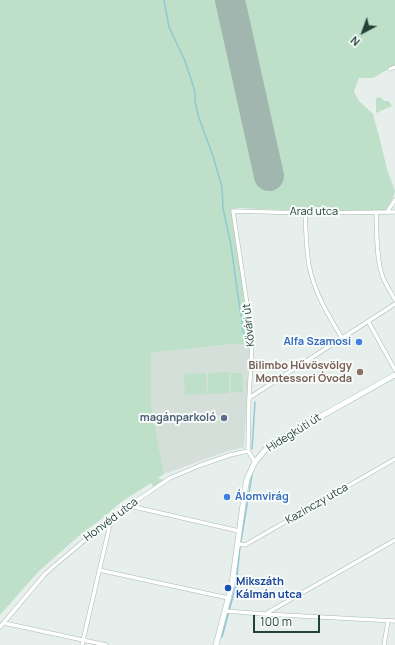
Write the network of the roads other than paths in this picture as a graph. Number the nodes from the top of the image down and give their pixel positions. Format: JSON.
{"nodes":[{"id":1,"x":395,"y":67,"type":"edge"},
{"id":2,"x":390,"y":70,"type":"dead end"},
{"id":3,"x":395,"y":200,"type":"edge"},
{"id":4,"x":233,"y":211,"type":"joint"},
{"id":5,"x":376,"y":212,"type":"junction"},
{"id":6,"x":387,"y":212,"type":"junction"},
{"id":7,"x":395,"y":212,"type":"edge"},
{"id":8,"x":305,"y":213,"type":"junction"},
{"id":9,"x":395,"y":300,"type":"edge"},
{"id":10,"x":395,"y":304,"type":"edge"},
{"id":11,"x":368,"y":321,"type":"junction"},
{"id":12,"x":342,"y":338,"type":"junction"},
{"id":13,"x":395,"y":370,"type":"edge"},
{"id":14,"x":395,"y":375,"type":"edge"},
{"id":15,"x":249,"y":398,"type":"junction"},
{"id":16,"x":248,"y":451,"type":"junction"},
{"id":17,"x":395,"y":459,"type":"edge"},
{"id":18,"x":255,"y":462,"type":"junction"},
{"id":19,"x":130,"y":506,"type":"junction"},
{"id":20,"x":111,"y":518,"type":"junction"},
{"id":21,"x":240,"y":531,"type":"junction"},
{"id":22,"x":395,"y":540,"type":"edge"},
{"id":23,"x":240,"y":545,"type":"junction"},
{"id":24,"x":99,"y":570,"type":"junction"},
{"id":25,"x":228,"y":598,"type":"junction"},
{"id":26,"x":228,"y":611,"type":"junction"},
{"id":27,"x":264,"y":614,"type":"junction"},
{"id":28,"x":388,"y":621,"type":"junction"},
{"id":29,"x":395,"y":621,"type":"edge"},
{"id":30,"x":4,"y":622,"type":"junction"},
{"id":31,"x":0,"y":626,"type":"edge"},
{"id":32,"x":84,"y":640,"type":"junction"},
{"id":33,"x":82,"y":645,"type":"edge"},
{"id":34,"x":106,"y":645,"type":"edge"},
{"id":35,"x":216,"y":645,"type":"edge"},
{"id":36,"x":384,"y":645,"type":"edge"}],
"edges":[{"from":1,"to":2,"type":"street"},
{"from":3,"to":6,"type":"street"},
{"from":4,"to":8,"type":"street","name":"Arad utca"},
{"from":4,"to":15,"type":"street","name":"Kővári út"},
{"from":5,"to":6,"type":"street","name":"Arad utca"},
{"from":5,"to":8,"type":"street","name":"Arad utca"},
{"from":5,"to":9,"type":"street"},
{"from":6,"to":7,"type":"street","name":"Arad utca"},
{"from":8,"to":12,"type":"street"},
{"from":10,"to":11,"type":"street"},
{"from":11,"to":12,"type":"street"},
{"from":11,"to":13,"type":"street"},
{"from":12,"to":15,"type":"street"},
{"from":14,"to":18,"type":"main road","name":"Hidegkúti út"},
{"from":15,"to":16,"type":"street","name":"Kővári út"},
{"from":16,"to":18,"type":"street"},
{"from":16,"to":19,"type":"street","name":"Honvéd utca"},
{"from":17,"to":23,"type":"street","name":"Kazinczy utca"},
{"from":18,"to":21,"type":"main road","name":"Hidegkúti út"},
{"from":19,"to":20,"type":"street","name":"Honvéd utca"},
{"from":19,"to":21,"type":"street"},
{"from":20,"to":24,"type":"street"},
{"from":20,"to":30,"type":"street","name":"Honvéd utca"},
{"from":21,"to":23,"type":"main road","name":"Hidegkúti út"},
{"from":22,"to":27,"type":"street"},
{"from":23,"to":25,"type":"main road","name":"Hidegkúti út"},
{"from":24,"to":25,"type":"street"},
{"from":24,"to":32,"type":"street"},
{"from":25,"to":26,"type":"main road","name":"Hidegkúti út"},
{"from":26,"to":27,"type":"street"},
{"from":26,"to":35,"type":"main road","name":"Hidegkúti út"},
{"from":27,"to":28,"type":"street"},
{"from":28,"to":29,"type":"street"},
{"from":28,"to":36,"type":"street"},
{"from":30,"to":31,"type":"street","name":"Honvéd utca"},
{"from":30,"to":32,"type":"street"},
{"from":32,"to":33,"type":"street"},
{"from":32,"to":34,"type":"street"}]}
